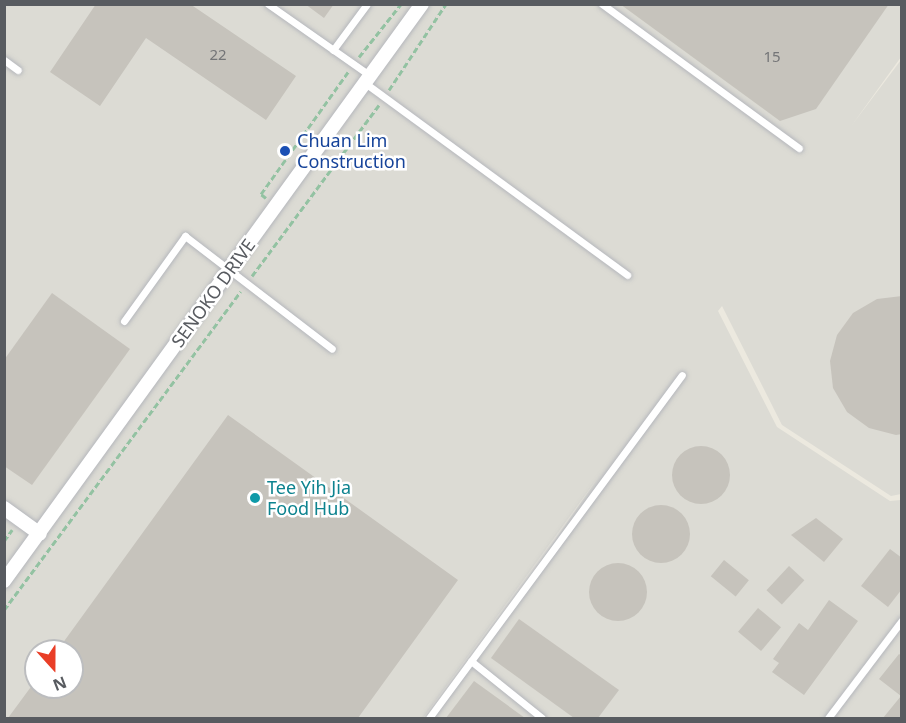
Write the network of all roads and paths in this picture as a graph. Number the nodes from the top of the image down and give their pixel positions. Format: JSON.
{"nodes":[{"id":1,"x":268,"y":4,"type":"edge"},
{"id":2,"x":367,"y":4,"type":"edge"},
{"id":3,"x":401,"y":4,"type":"edge"},
{"id":4,"x":422,"y":4,"type":"edge"},
{"id":5,"x":446,"y":4,"type":"edge"},
{"id":6,"x":602,"y":4,"type":"edge"},
{"id":7,"x":333,"y":50,"type":"junction"},
{"id":8,"x":4,"y":60,"type":"edge"},
{"id":9,"x":353,"y":65,"type":"junction"},
{"id":10,"x":18,"y":70,"type":"dead end"},
{"id":11,"x":368,"y":79,"type":"junction"},
{"id":12,"x":385,"y":97,"type":"junction"},
{"id":13,"x":799,"y":148,"type":"dead end"},
{"id":14,"x":276,"y":207,"type":"junction"},
{"id":15,"x":232,"y":268,"type":"junction"},
{"id":16,"x":627,"y":275,"type":"dead end"},
{"id":17,"x":248,"y":282,"type":"junction"},
{"id":18,"x":124,"y":321,"type":"dead end"},
{"id":19,"x":333,"y":348,"type":"dead end"},
{"id":20,"x":682,"y":375,"type":"dead end"},
{"id":21,"x":4,"y":508,"type":"edge"},
{"id":22,"x":40,"y":534,"type":"junction"},
{"id":23,"x":4,"y":581,"type":"edge"},
{"id":24,"x":4,"y":610,"type":"edge"},
{"id":25,"x":902,"y":620,"type":"edge"},
{"id":26,"x":471,"y":661,"type":"junction"},
{"id":27,"x":429,"y":718,"type":"edge"},
{"id":28,"x":542,"y":718,"type":"edge"},
{"id":29,"x":828,"y":718,"type":"edge"}],
"edges":[{"from":1,"to":7,"type":"lane"},
{"from":2,"to":7,"type":"lane"},
{"from":3,"to":9,"type":"path"},
{"from":4,"to":11,"type":"street","name":"SENOKO DRIVE"},
{"from":5,"to":12,"type":"path"},
{"from":6,"to":13,"type":"lane"},
{"from":7,"to":9,"type":"lane"},
{"from":8,"to":10,"type":"lane"},
{"from":9,"to":11,"type":"lane"},
{"from":9,"to":14,"type":"path"},
{"from":11,"to":12,"type":"lane"},
{"from":11,"to":14,"type":"street","name":"SENOKO DRIVE"},
{"from":12,"to":16,"type":"lane"},
{"from":12,"to":17,"type":"path"},
{"from":14,"to":15,"type":"street","name":"SENOKO DRIVE"},
{"from":15,"to":17,"type":"lane"},
{"from":15,"to":18,"type":"lane"},
{"from":15,"to":22,"type":"street","name":"SENOKO DRIVE"},
{"from":17,"to":19,"type":"lane"},
{"from":17,"to":24,"type":"path"},
{"from":20,"to":26,"type":"lane"},
{"from":21,"to":22,"type":"street"},
{"from":22,"to":23,"type":"street","name":"SENOKO DRIVE"},
{"from":25,"to":29,"type":"lane"},
{"from":26,"to":27,"type":"lane"},
{"from":26,"to":28,"type":"lane"}]}
